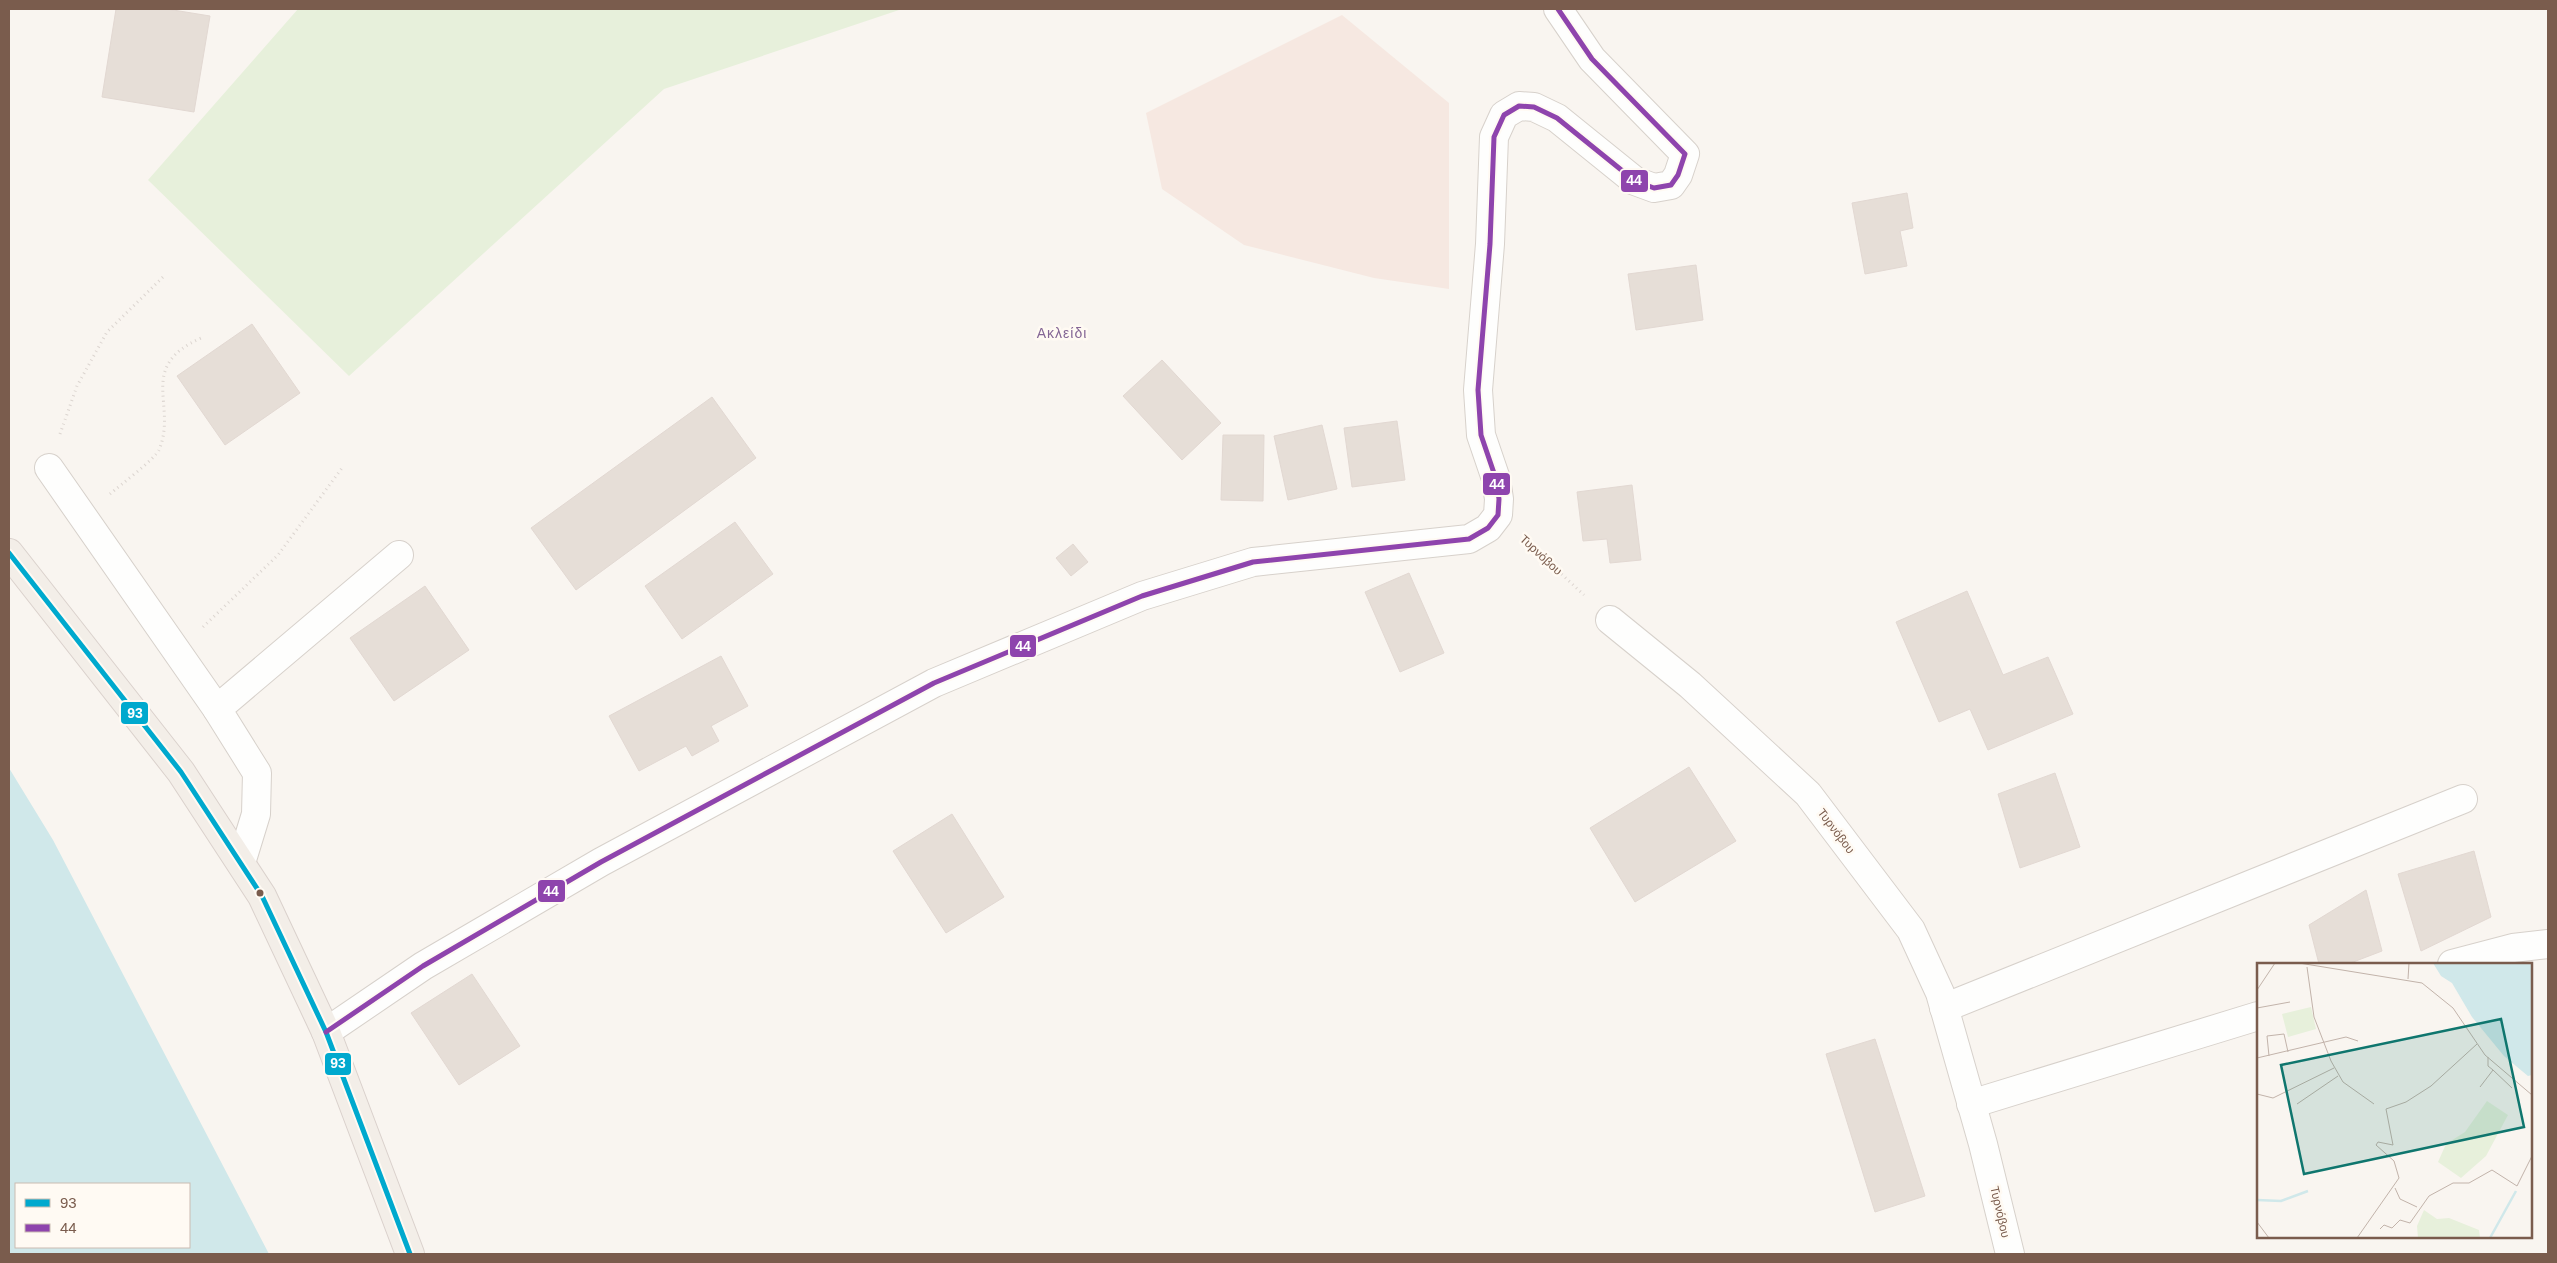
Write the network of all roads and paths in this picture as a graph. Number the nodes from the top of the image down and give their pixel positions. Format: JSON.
{"nodes":[{"id":1,"x":1558,"y":9,"type":"edge"},
{"id":2,"x":165,"y":276,"type":"dead end"},
{"id":3,"x":201,"y":338,"type":"dead end"},
{"id":4,"x":49,"y":468,"type":"joint"},
{"id":5,"x":342,"y":468,"type":"dead end"},
{"id":6,"x":1498,"y":515,"type":"junction"},
{"id":7,"x":83,"y":517,"type":"junction"},
{"id":8,"x":9,"y":553,"type":"edge"},
{"id":9,"x":399,"y":555,"type":"dead end"},
{"id":10,"x":1610,"y":620,"type":"joint"},
{"id":11,"x":178,"y":652,"type":"junction"},
{"id":12,"x":218,"y":709,"type":"junction"},
{"id":13,"x":2463,"y":799,"type":"dead end"},
{"id":14,"x":240,"y":863,"type":"junction"},
{"id":15,"x":2548,"y":944,"type":"edge"},
{"id":16,"x":2456,"y":963,"type":"edge"},
{"id":17,"x":1944,"y":1008,"type":"junction"},
{"id":18,"x":2257,"y":1016,"type":"edge"},
{"id":19,"x":326,"y":1032,"type":"junction"},
{"id":20,"x":1971,"y":1104,"type":"junction"},
{"id":21,"x":410,"y":1254,"type":"edge"},
{"id":22,"x":2010,"y":1254,"type":"edge"}],
"edges":[{"from":1,"to":6,"type":"street"},
{"from":2,"to":4,"type":"path"},
{"from":3,"to":7,"type":"path"},
{"from":4,"to":7,"type":"street"},
{"from":5,"to":11,"type":"path"},
{"from":6,"to":10,"type":"path","name":"Τυρνόβου"},
{"from":6,"to":19,"type":"street"},
{"from":7,"to":11,"type":"street"},
{"from":8,"to":14,"type":"main road"},
{"from":9,"to":12,"type":"street"},
{"from":10,"to":17,"type":"street","name":"Τυρνόβου"},
{"from":11,"to":12,"type":"street"},
{"from":12,"to":14,"type":"street"},
{"from":13,"to":17,"type":"street"},
{"from":14,"to":19,"type":"main road"},
{"from":15,"to":16,"type":"street"},
{"from":17,"to":20,"type":"street","name":"Τυρνόβου"},
{"from":18,"to":20,"type":"street"},
{"from":19,"to":21,"type":"main road"},
{"from":20,"to":22,"type":"street","name":"Τυρνόβου"}]}
